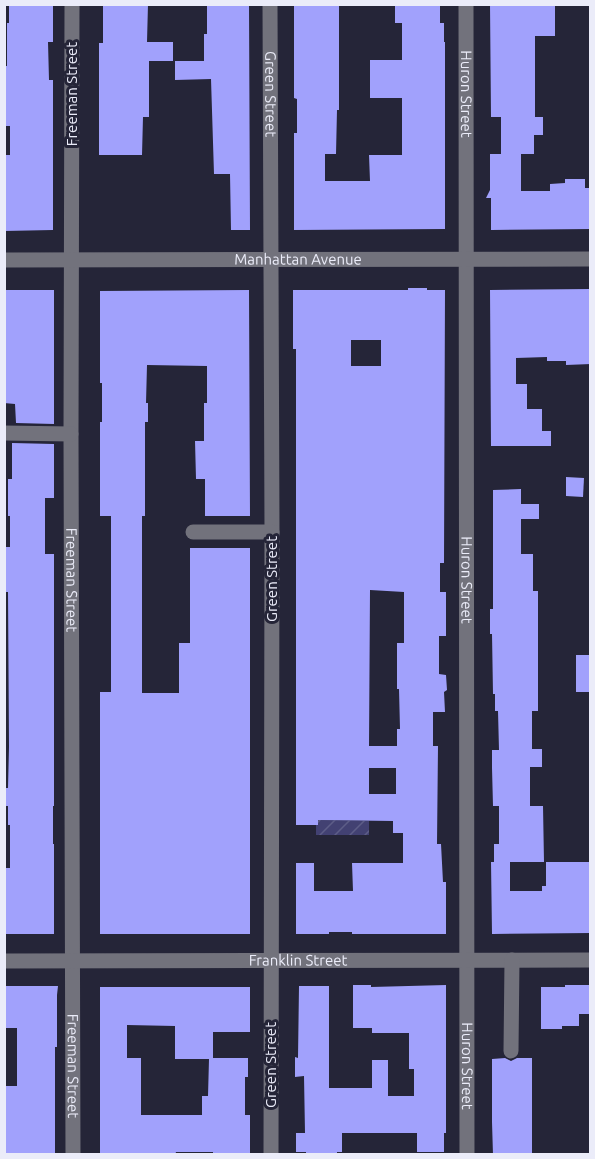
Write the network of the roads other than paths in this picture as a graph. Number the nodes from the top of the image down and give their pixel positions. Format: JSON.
{"nodes":[{"id":1,"x":72,"y":4,"type":"edge"},
{"id":2,"x":270,"y":4,"type":"edge"},
{"id":3,"x":466,"y":4,"type":"edge"},
{"id":4,"x":591,"y":259,"type":"edge"},
{"id":5,"x":4,"y":260,"type":"edge"},
{"id":6,"x":271,"y":260,"type":"junction"},
{"id":7,"x":467,"y":260,"type":"junction"},
{"id":8,"x":72,"y":261,"type":"junction"},
{"id":9,"x":4,"y":433,"type":"edge"},
{"id":10,"x":71,"y":434,"type":"junction"},
{"id":11,"x":193,"y":532,"type":"dead end"},
{"id":12,"x":272,"y":532,"type":"junction"},
{"id":13,"x":271,"y":960,"type":"junction"},
{"id":14,"x":467,"y":960,"type":"junction"},
{"id":15,"x":512,"y":960,"type":"junction"},
{"id":16,"x":591,"y":960,"type":"edge"},
{"id":17,"x":4,"y":961,"type":"edge"},
{"id":18,"x":73,"y":961,"type":"junction"},
{"id":19,"x":511,"y":1051,"type":"dead end"},
{"id":20,"x":73,"y":1155,"type":"edge"},
{"id":21,"x":271,"y":1155,"type":"edge"},
{"id":22,"x":467,"y":1155,"type":"edge"}],
"edges":[{"from":1,"to":8,"type":"street","name":"Freeman Street"},
{"from":2,"to":6,"type":"street","name":"Green Street"},
{"from":3,"to":7,"type":"street","name":"Huron Street"},
{"from":4,"to":7,"type":"street","name":"Manhattan Avenue"},
{"from":5,"to":8,"type":"street","name":"Manhattan Avenue"},
{"from":6,"to":7,"type":"street","name":"Manhattan Avenue"},
{"from":6,"to":8,"type":"street","name":"Manhattan Avenue"},
{"from":6,"to":12,"type":"street","name":"Green Street"},
{"from":7,"to":14,"type":"street","name":"Huron Street"},
{"from":8,"to":10,"type":"street","name":"Freeman Street"},
{"from":9,"to":10,"type":"street"},
{"from":10,"to":18,"type":"street","name":"Freeman Street"},
{"from":11,"to":12,"type":"street"},
{"from":12,"to":13,"type":"street","name":"Green Street"},
{"from":13,"to":14,"type":"street","name":"Franklin Street"},
{"from":13,"to":18,"type":"street","name":"Franklin Street"},
{"from":13,"to":21,"type":"street","name":"Green Street"},
{"from":14,"to":15,"type":"street","name":"Franklin Street"},
{"from":14,"to":22,"type":"street","name":"Huron Street"},
{"from":15,"to":16,"type":"street","name":"Franklin Street"},
{"from":15,"to":19,"type":"street"},
{"from":17,"to":18,"type":"street","name":"Franklin Street"},
{"from":18,"to":20,"type":"street","name":"Freeman Street"}]}
